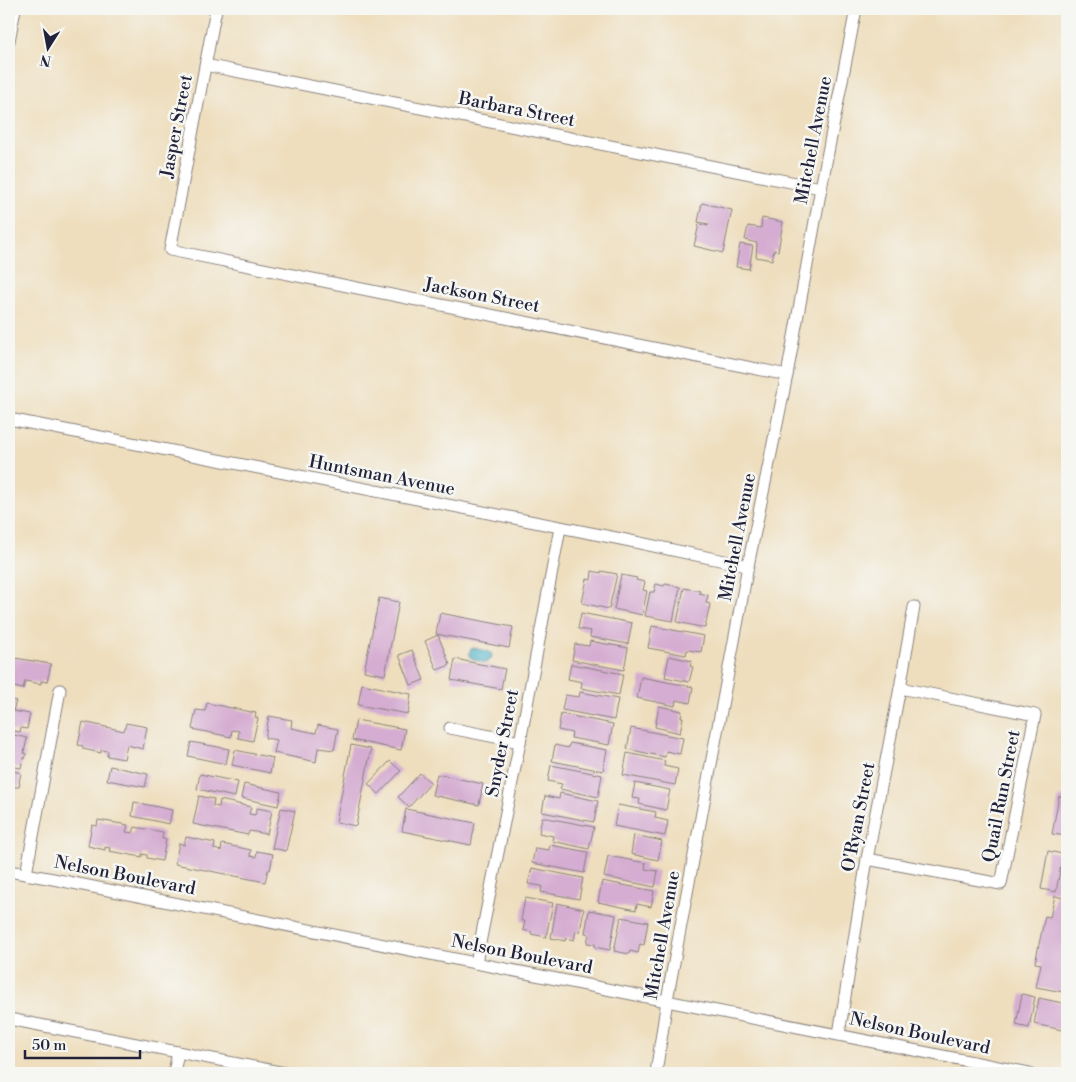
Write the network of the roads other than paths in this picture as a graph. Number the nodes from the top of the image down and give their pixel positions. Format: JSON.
{"nodes":[{"id":1,"x":15,"y":9,"type":"edge"},
{"id":2,"x":216,"y":9,"type":"edge"},
{"id":3,"x":856,"y":9,"type":"edge"},
{"id":4,"x":9,"y":41,"type":"edge"},
{"id":5,"x":205,"y":65,"type":"junction"},
{"id":6,"x":821,"y":188,"type":"junction"},
{"id":7,"x":170,"y":250,"type":"joint"},
{"id":8,"x":787,"y":375,"type":"junction"},
{"id":9,"x":9,"y":419,"type":"edge"},
{"id":10,"x":560,"y":528,"type":"junction"},
{"id":11,"x":748,"y":566,"type":"junction"},
{"id":12,"x":914,"y":607,"type":"dead end"},
{"id":13,"x":900,"y":688,"type":"junction"},
{"id":14,"x":60,"y":690,"type":"dead end"},
{"id":15,"x":450,"y":728,"type":"dead end"},
{"id":16,"x":520,"y":742,"type":"junction"},
{"id":17,"x":867,"y":859,"type":"junction"},
{"id":18,"x":9,"y":872,"type":"edge"},
{"id":19,"x":26,"y":874,"type":"junction"},
{"id":20,"x":476,"y":964,"type":"junction"},
{"id":21,"x":667,"y":1000,"type":"junction"},
{"id":22,"x":9,"y":1020,"type":"edge"},
{"id":23,"x":839,"y":1034,"type":"junction"},
{"id":24,"x":178,"y":1052,"type":"junction"},
{"id":25,"x":174,"y":1073,"type":"edge"},
{"id":26,"x":286,"y":1073,"type":"edge"},
{"id":27,"x":656,"y":1073,"type":"edge"},
{"id":28,"x":1029,"y":1073,"type":"edge"}],
"edges":[{"from":1,"to":4,"type":"street"},
{"from":2,"to":5,"type":"street","name":"Jasper Street"},
{"from":3,"to":6,"type":"street","name":"Mitchell Avenue"},
{"from":5,"to":6,"type":"street","name":"Barbara Street"},
{"from":5,"to":7,"type":"street","name":"Jasper Street"},
{"from":6,"to":8,"type":"street","name":"Mitchell Avenue"},
{"from":7,"to":8,"type":"street","name":"Jackson Street"},
{"from":8,"to":11,"type":"street","name":"Mitchell Avenue"},
{"from":9,"to":10,"type":"street","name":"Huntsman Avenue"},
{"from":10,"to":11,"type":"street","name":"Huntsman Avenue"},
{"from":10,"to":16,"type":"street","name":"Snyder Street"},
{"from":11,"to":21,"type":"street","name":"Mitchell Avenue"},
{"from":12,"to":13,"type":"street","name":"O'Ryan Street"},
{"from":13,"to":17,"type":"street","name":"O'Ryan Street"},
{"from":13,"to":17,"type":"street","name":"Quail Run Street"},
{"from":14,"to":19,"type":"street"},
{"from":15,"to":16,"type":"street"},
{"from":16,"to":20,"type":"street","name":"Snyder Street"},
{"from":17,"to":23,"type":"street","name":"O'Ryan Street"},
{"from":18,"to":19,"type":"street","name":"Nelson Boulevard"},
{"from":19,"to":20,"type":"street","name":"Nelson Boulevard"},
{"from":20,"to":21,"type":"street","name":"Nelson Boulevard"},
{"from":21,"to":23,"type":"street","name":"Nelson Boulevard"},
{"from":21,"to":27,"type":"street","name":"Mitchell Avenue"},
{"from":22,"to":24,"type":"street"},
{"from":23,"to":28,"type":"street","name":"Nelson Boulevard"},
{"from":24,"to":25,"type":"street"},
{"from":24,"to":26,"type":"street"}]}
